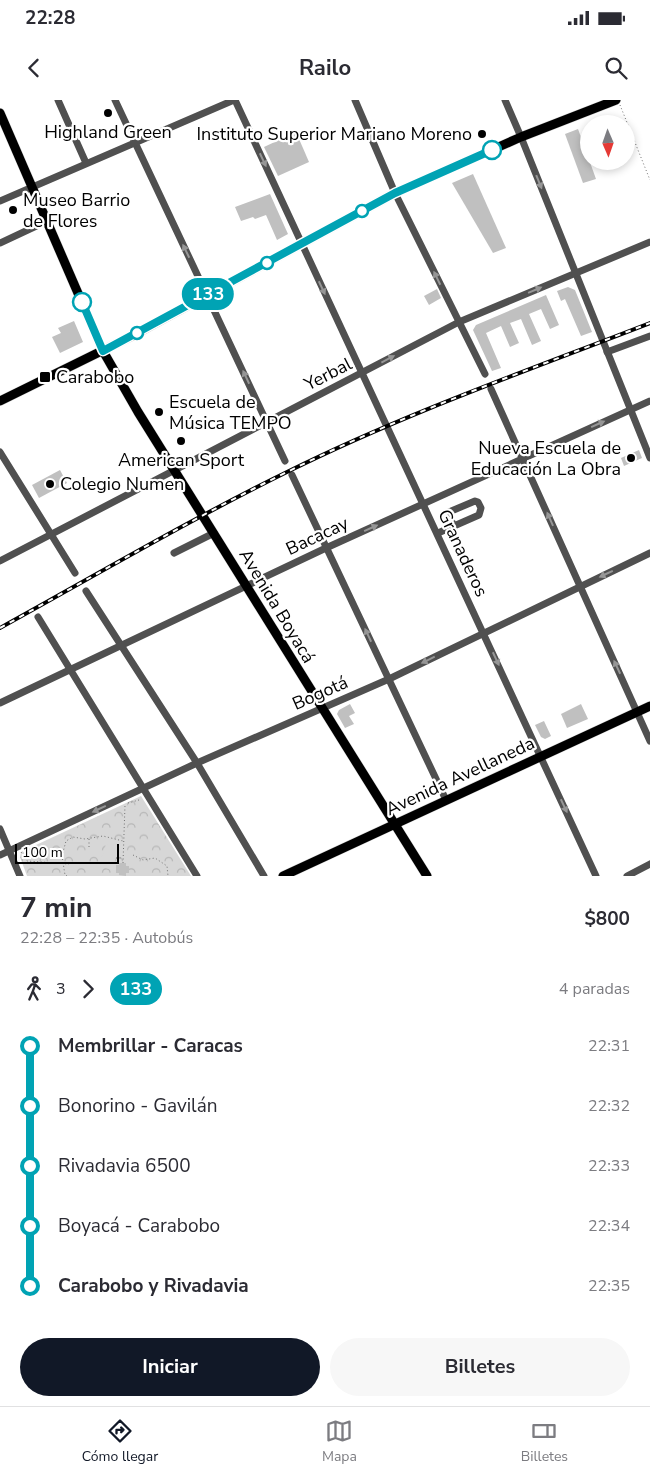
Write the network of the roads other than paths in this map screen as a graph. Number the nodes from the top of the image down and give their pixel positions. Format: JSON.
{"nodes":[{"id":1,"x":58,"y":100,"type":"edge"},
{"id":2,"x":115,"y":100,"type":"edge"},
{"id":3,"x":235,"y":100,"type":"edge"},
{"id":4,"x":355,"y":100,"type":"edge"},
{"id":5,"x":505,"y":100,"type":"edge"},
{"id":6,"x":617,"y":100,"type":"edge"},
{"id":7,"x":0,"y":113,"type":"edge"},
{"id":8,"x":521,"y":137,"type":"junction"},
{"id":9,"x":134,"y":143,"type":"junction"},
{"id":10,"x":86,"y":163,"type":"junction"},
{"id":11,"x":32,"y":187,"type":"junction"},
{"id":12,"x":395,"y":193,"type":"junction"},
{"id":13,"x":0,"y":200,"type":"edge"},
{"id":14,"x":47,"y":221,"type":"junction"},
{"id":15,"x":650,"y":242,"type":"edge"},
{"id":16,"x":0,"y":243,"type":"edge"},
{"id":17,"x":302,"y":244,"type":"junction"},
{"id":18,"x":575,"y":273,"type":"junction"},
{"id":19,"x":207,"y":295,"type":"junction"},
{"id":20,"x":459,"y":322,"type":"junction"},
{"id":21,"x":650,"y":336,"type":"edge"},
{"id":22,"x":103,"y":351,"type":"junction"},
{"id":23,"x":608,"y":352,"type":"junction"},
{"id":24,"x":362,"y":373,"type":"junction"},
{"id":25,"x":485,"y":374,"type":"dead end"},
{"id":26,"x":491,"y":389,"type":"dead end"},
{"id":27,"x":0,"y":401,"type":"edge"},
{"id":28,"x":650,"y":401,"type":"edge"},
{"id":29,"x":631,"y":410,"type":"junction"},
{"id":30,"x":267,"y":422,"type":"junction"},
{"id":31,"x":0,"y":452,"type":"edge"},
{"id":32,"x":522,"y":458,"type":"junction"},
{"id":33,"x":650,"y":458,"type":"edge"},
{"id":34,"x":285,"y":461,"type":"dead end"},
{"id":35,"x":174,"y":470,"type":"junction"},
{"id":36,"x":292,"y":475,"type":"dead end"},
{"id":37,"x":424,"y":504,"type":"junction"},
{"id":38,"x":454,"y":526,"type":"junction"},
{"id":39,"x":214,"y":533,"type":"junction"},
{"id":40,"x":438,"y":533,"type":"junction"},
{"id":41,"x":52,"y":535,"type":"junction"},
{"id":42,"x":326,"y":548,"type":"junction"},
{"id":43,"x":174,"y":553,"type":"dead end"},
{"id":44,"x":650,"y":553,"type":"edge"},
{"id":45,"x":0,"y":561,"type":"edge"},
{"id":46,"x":75,"y":573,"type":"dead end"},
{"id":47,"x":246,"y":586,"type":"junction"},
{"id":48,"x":580,"y":587,"type":"junction"},
{"id":49,"x":86,"y":591,"type":"dead end"},
{"id":50,"x":38,"y":617,"type":"dead end"},
{"id":51,"x":484,"y":633,"type":"junction"},
{"id":52,"x":121,"y":646,"type":"junction"},
{"id":53,"x":71,"y":670,"type":"junction"},
{"id":54,"x":389,"y":680,"type":"junction"},
{"id":55,"x":0,"y":703,"type":"edge"},
{"id":56,"x":650,"y":706,"type":"edge"},
{"id":57,"x":322,"y":709,"type":"junction"},
{"id":58,"x":637,"y":712,"type":"junction"},
{"id":59,"x":650,"y":741,"type":"edge"},
{"id":60,"x":541,"y":756,"type":"junction"},
{"id":61,"x":197,"y":763,"type":"junction"},
{"id":62,"x":144,"y":789,"type":"junction"},
{"id":63,"x":446,"y":800,"type":"junction"},
{"id":64,"x":395,"y":824,"type":"junction"},
{"id":65,"x":0,"y":829,"type":"edge"},
{"id":66,"x":9,"y":851,"type":"junction"},
{"id":67,"x":0,"y":855,"type":"edge"},
{"id":68,"x":650,"y":864,"type":"edge"},
{"id":69,"x":20,"y":876,"type":"edge"},
{"id":70,"x":197,"y":876,"type":"edge"},
{"id":71,"x":264,"y":876,"type":"edge"},
{"id":72,"x":283,"y":876,"type":"edge"},
{"id":73,"x":427,"y":876,"type":"edge"},
{"id":74,"x":596,"y":876,"type":"edge"},
{"id":75,"x":627,"y":876,"type":"edge"}],
"edges":[{"from":1,"to":10,"type":"street"},
{"from":2,"to":9,"type":"street"},
{"from":3,"to":9,"type":"street"},
{"from":3,"to":17,"type":"street","name":"Granaderos","one_way":true},
{"from":4,"to":12,"type":"street"},
{"from":5,"to":8,"type":"street"},
{"from":6,"to":8,"type":"main road"},
{"from":7,"to":11,"type":"main road","name":"Avenida Boyacá"},
{"from":8,"to":12,"type":"main road"},
{"from":8,"to":18,"type":"street","one_way":true},
{"from":9,"to":10,"type":"street"},
{"from":19,"to":9,"type":"street","one_way":true},
{"from":10,"to":11,"type":"street"},
{"from":11,"to":13,"type":"street"},
{"from":11,"to":14,"type":"main road","name":"Avenida Boyacá"},
{"from":12,"to":17,"type":"main road"},
{"from":20,"to":12,"type":"street","one_way":true},
{"from":14,"to":16,"type":"street"},
{"from":14,"to":22,"type":"main road","name":"Avenida Boyacá"},
{"from":15,"to":18,"type":"street","name":"Yerbal"},
{"from":17,"to":19,"type":"main road"},
{"from":17,"to":24,"type":"street","name":"Granaderos","one_way":true},
{"from":20,"to":18,"type":"street","name":"Yerbal","one_way":true},
{"from":18,"to":23,"type":"street"},
{"from":19,"to":22,"type":"main road"},
{"from":30,"to":19,"type":"street","one_way":true},
{"from":24,"to":20,"type":"street","name":"Yerbal","one_way":true},
{"from":20,"to":25,"type":"street"},
{"from":21,"to":23,"type":"street"},
{"from":22,"to":27,"type":"main road"},
{"from":22,"to":35,"type":"main road","name":"Avenida Boyacá"},
{"from":23,"to":29,"type":"street"},
{"from":24,"to":30,"type":"street","name":"Yerbal"},
{"from":24,"to":37,"type":"street","name":"Granaderos"},
{"from":26,"to":32,"type":"street"},
{"from":28,"to":29,"type":"street","name":"Bacacay"},
{"from":32,"to":29,"type":"street","name":"Bacacay","one_way":true},
{"from":29,"to":33,"type":"street"},
{"from":30,"to":34,"type":"street"},
{"from":30,"to":35,"type":"street","name":"Yerbal"},
{"from":31,"to":41,"type":"street"},
{"from":32,"to":37,"type":"street","name":"Bacacay"},
{"from":48,"to":32,"type":"street","one_way":true},
{"from":35,"to":39,"type":"main road","name":"Avenida Boyacá"},
{"from":35,"to":41,"type":"street","name":"Yerbal"},
{"from":36,"to":42,"type":"street"},
{"from":37,"to":40,"type":"street","name":"Granaderos"},
{"from":42,"to":37,"type":"street","name":"Bacacay","one_way":true},
{"from":38,"to":38,"type":"street"},
{"from":38,"to":40,"type":"street"},
{"from":39,"to":43,"type":"street"},
{"from":39,"to":47,"type":"main road","name":"Avenida Boyacá"},
{"from":40,"to":51,"type":"street","name":"Granaderos"},
{"from":41,"to":45,"type":"street","name":"Yerbal"},
{"from":41,"to":46,"type":"street"},
{"from":42,"to":47,"type":"street","name":"Bacacay"},
{"from":54,"to":42,"type":"street","one_way":true},
{"from":44,"to":48,"type":"street","name":"Bogotá","one_way":true},
{"from":47,"to":52,"type":"street","name":"Bacacay"},
{"from":47,"to":57,"type":"main road","name":"Avenida Boyacá"},
{"from":48,"to":51,"type":"street","name":"Bogotá"},
{"from":58,"to":48,"type":"street","one_way":true},
{"from":49,"to":52,"type":"street"},
{"from":50,"to":53,"type":"street"},
{"from":51,"to":54,"type":"street","name":"Bogotá","one_way":true},
{"from":51,"to":60,"type":"street","name":"Granaderos","one_way":true},
{"from":52,"to":53,"type":"street","name":"Bacacay"},
{"from":52,"to":61,"type":"street"},
{"from":53,"to":55,"type":"street","name":"Bacacay"},
{"from":53,"to":62,"type":"street"},
{"from":54,"to":57,"type":"street","name":"Bogotá"},
{"from":54,"to":63,"type":"street"},
{"from":56,"to":58,"type":"main road","name":"Avenida Avellaneda"},
{"from":57,"to":61,"type":"street","name":"Bogotá"},
{"from":57,"to":64,"type":"main road","name":"Avenida Boyacá"},
{"from":58,"to":59,"type":"street"},
{"from":58,"to":60,"type":"main road","name":"Avenida Avellaneda"},
{"from":60,"to":63,"type":"main road","name":"Avenida Avellaneda"},
{"from":60,"to":74,"type":"street","name":"Granaderos","one_way":true},
{"from":61,"to":62,"type":"street","name":"Bogotá"},
{"from":61,"to":71,"type":"street"},
{"from":62,"to":66,"type":"street","name":"Bogotá","one_way":true},
{"from":62,"to":70,"type":"street"},
{"from":63,"to":64,"type":"main road","name":"Avenida Avellaneda"},
{"from":64,"to":72,"type":"main road","name":"Avenida Avellaneda"},
{"from":64,"to":73,"type":"main road","name":"Avenida Boyacá"},
{"from":65,"to":66,"type":"street"},
{"from":66,"to":67,"type":"street","name":"Bogotá"},
{"from":66,"to":69,"type":"street"},
{"from":68,"to":75,"type":"street"}]}
